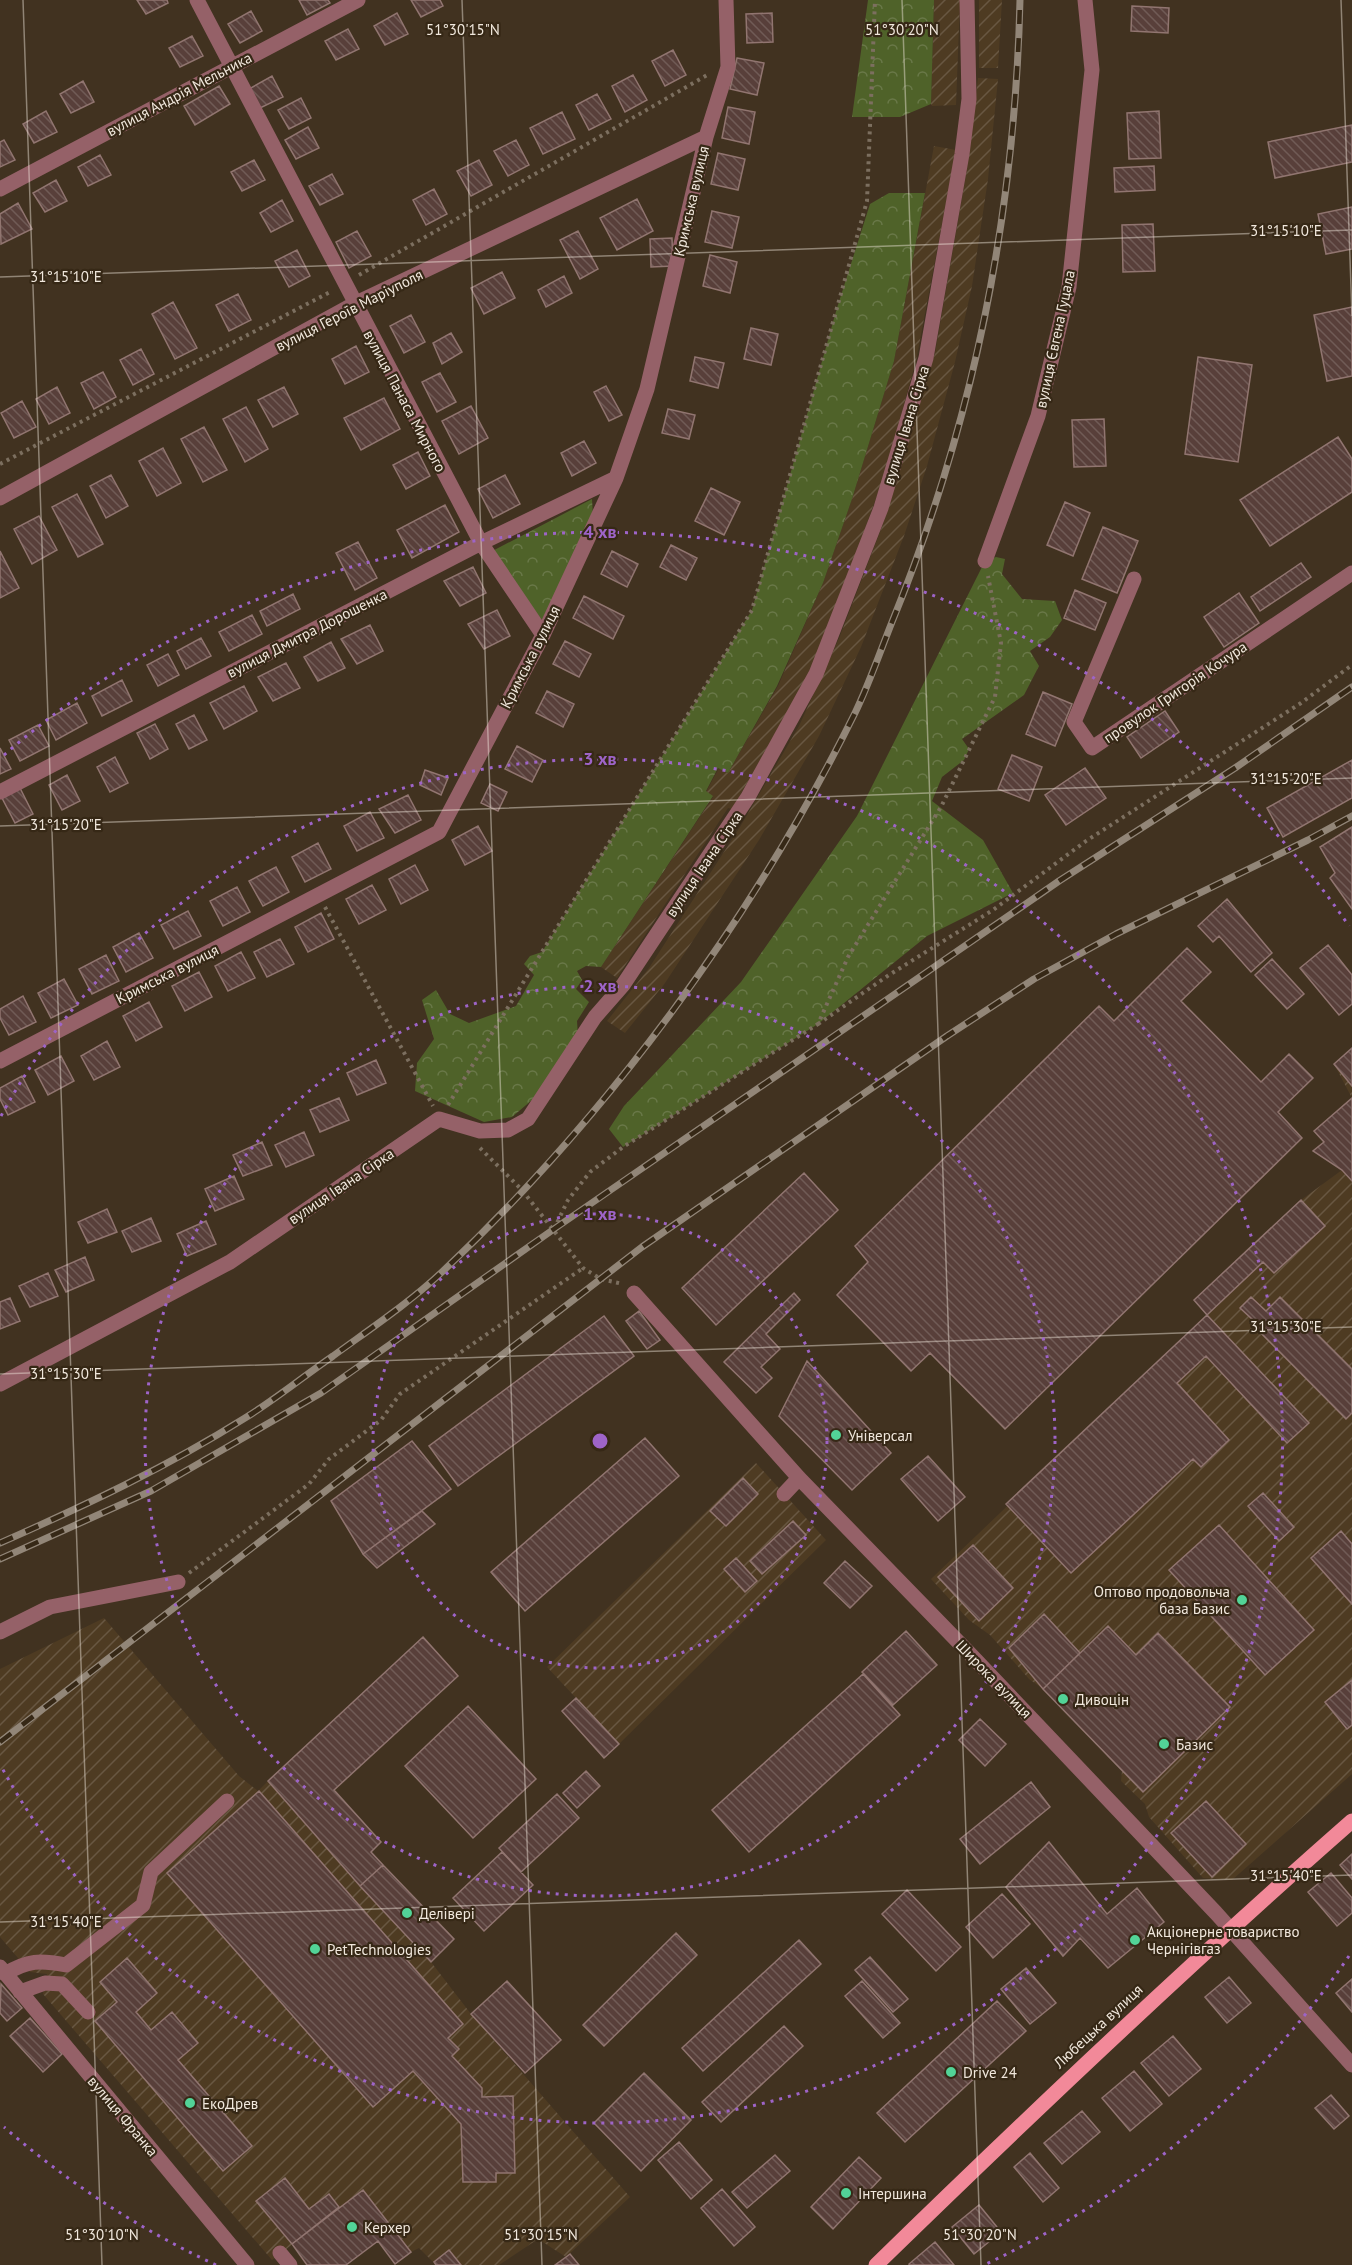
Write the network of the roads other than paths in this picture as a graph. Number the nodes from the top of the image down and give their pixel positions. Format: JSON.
{"nodes":[{"id":1,"x":197,"y":0,"type":"edge"},
{"id":2,"x":358,"y":0,"type":"edge"},
{"id":3,"x":726,"y":0,"type":"edge"},
{"id":4,"x":967,"y":0,"type":"edge"},
{"id":5,"x":1085,"y":0,"type":"edge"},
{"id":6,"x":232,"y":66,"type":"junction"},
{"id":7,"x":706,"y":137,"type":"junction"},
{"id":8,"x":0,"y":189,"type":"edge"},
{"id":9,"x":354,"y":304,"type":"junction"},
{"id":10,"x":616,"y":478,"type":"junction"},
{"id":11,"x":0,"y":498,"type":"edge"},
{"id":12,"x":481,"y":543,"type":"junction"},
{"id":13,"x":985,"y":561,"type":"road end"},
{"id":14,"x":1352,"y":573,"type":"edge"},
{"id":15,"x":1134,"y":579,"type":"dead end"},
{"id":16,"x":543,"y":636,"type":"junction"},
{"id":17,"x":0,"y":792,"type":"edge"},
{"id":18,"x":0,"y":1061,"type":"edge"},
{"id":19,"x":634,"y":1293,"type":"dead end"},
{"id":20,"x":0,"y":1384,"type":"edge"},
{"id":21,"x":799,"y":1478,"type":"junction"},
{"id":22,"x":784,"y":1494,"type":"dead end"},
{"id":23,"x":178,"y":1582,"type":"road end"},
{"id":24,"x":0,"y":1632,"type":"edge"},
{"id":25,"x":227,"y":1801,"type":"dead end"},
{"id":26,"x":1352,"y":1821,"type":"edge"},
{"id":27,"x":1229,"y":1929,"type":"junction"},
{"id":28,"x":3,"y":1971,"type":"edge"},
{"id":29,"x":20,"y":1992,"type":"junction"},
{"id":30,"x":88,"y":2012,"type":"dead end"},
{"id":31,"x":1352,"y":2065,"type":"edge"},
{"id":32,"x":247,"y":2265,"type":"edge"},
{"id":33,"x":876,"y":2265,"type":"edge"}],
"edges":[{"from":1,"to":6,"type":"street","name":"вулиця Панаса Мирного"},
{"from":2,"to":6,"type":"street","name":"вулиця Андрія Мельника"},
{"from":3,"to":7,"type":"street","name":"Кримська вулиця"},
{"from":4,"to":20,"type":"street","name":"вулиця Івана Сірка"},
{"from":5,"to":13,"type":"street","name":"вулиця Євгена Гуцала"},
{"from":6,"to":8,"type":"street","name":"вулиця Андрія Мельника"},
{"from":6,"to":9,"type":"street","name":"вулиця Панаса Мирного"},
{"from":7,"to":9,"type":"street","name":"вулиця Героїв Маріуполя"},
{"from":7,"to":10,"type":"street","name":"Кримська вулиця"},
{"from":9,"to":11,"type":"street","name":"вулиця Героїв Маріуполя"},
{"from":9,"to":12,"type":"street","name":"вулиця Панаса Мирного"},
{"from":10,"to":12,"type":"street","name":"вулиця Дмитра Дорошенка"},
{"from":10,"to":16,"type":"street","name":"Кримська вулиця"},
{"from":12,"to":16,"type":"street","name":"вулиця Панаса Мирного"},
{"from":12,"to":17,"type":"street","name":"вулиця Дмитра Дорошенка"},
{"from":14,"to":15,"type":"street","name":"провулок Григорія Кочура"},
{"from":16,"to":18,"type":"street","name":"Кримська вулиця"},
{"from":19,"to":21,"type":"street","name":"Широка вулиця"},
{"from":21,"to":22,"type":"street"},
{"from":21,"to":27,"type":"street","name":"Широка вулиця"},
{"from":23,"to":24,"type":"street"},
{"from":25,"to":28,"type":"street"},
{"from":26,"to":27,"type":"main road","name":"Любецька вулиця"},
{"from":27,"to":31,"type":"street","name":"Широка вулиця"},
{"from":27,"to":33,"type":"main road","name":"Любецька вулиця"},
{"from":28,"to":29,"type":"street","name":"вулиця Франка"},
{"from":29,"to":30,"type":"street"},
{"from":29,"to":32,"type":"street","name":"вулиця Франка"}]}
